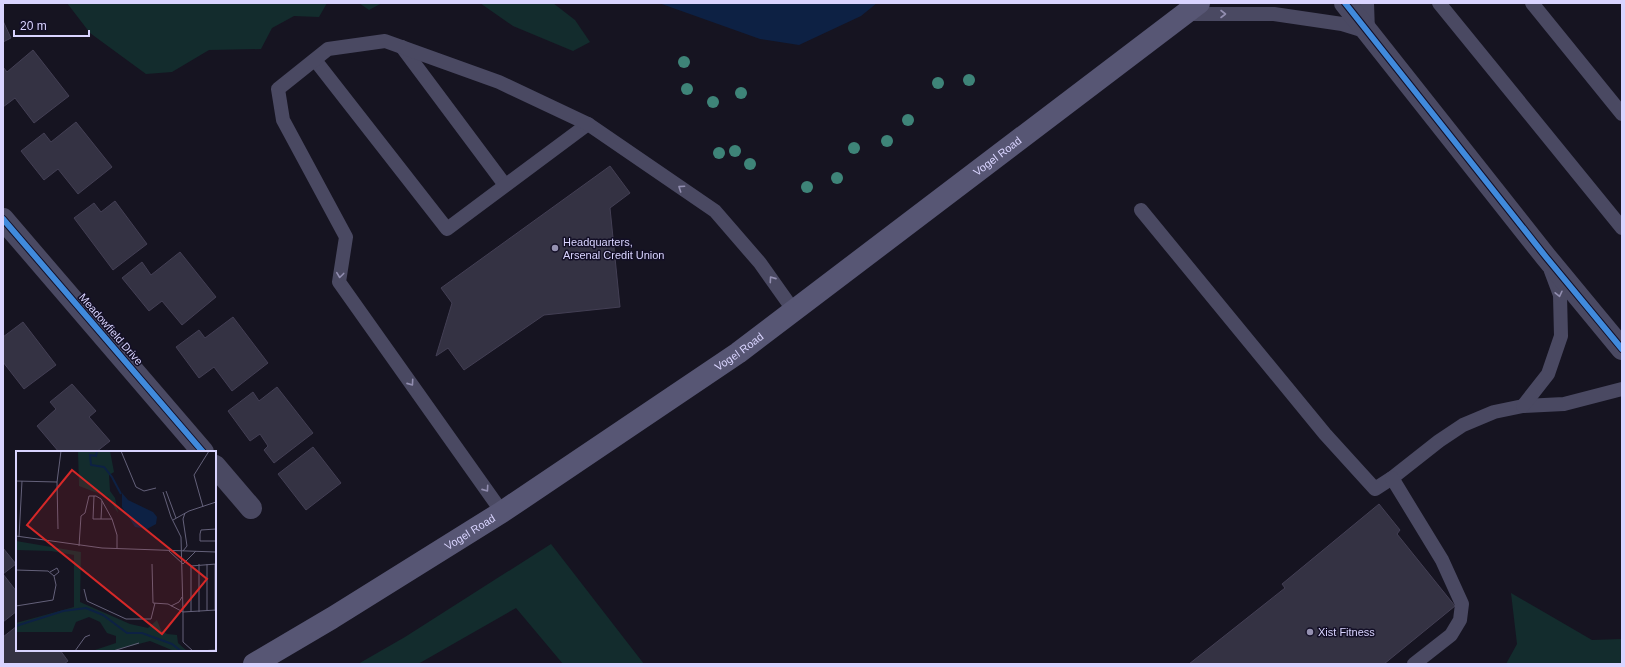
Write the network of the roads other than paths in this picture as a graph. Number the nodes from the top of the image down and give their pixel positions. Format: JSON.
{"nodes":[{"id":1,"x":1345,"y":3,"type":"edge"},
{"id":2,"x":1367,"y":3,"type":"edge"},
{"id":3,"x":1439,"y":3,"type":"edge"},
{"id":4,"x":1532,"y":3,"type":"edge"},
{"id":5,"x":1192,"y":9,"type":"edge"},
{"id":6,"x":1368,"y":32,"type":"junction"},
{"id":7,"x":402,"y":47,"type":"junction"},
{"id":8,"x":315,"y":60,"type":"junction"},
{"id":9,"x":1622,"y":114,"type":"edge"},
{"id":10,"x":588,"y":124,"type":"junction"},
{"id":11,"x":505,"y":185,"type":"junction"},
{"id":12,"x":1141,"y":210,"type":"dead end"},
{"id":13,"x":3,"y":219,"type":"edge"},
{"id":14,"x":1622,"y":228,"type":"edge"},
{"id":15,"x":1546,"y":257,"type":"junction"},
{"id":16,"x":794,"y":311,"type":"junction"},
{"id":17,"x":1622,"y":349,"type":"edge"},
{"id":18,"x":1622,"y":389,"type":"edge"},
{"id":19,"x":1523,"y":406,"type":"junction"},
{"id":20,"x":202,"y":451,"type":"edge"},
{"id":21,"x":216,"y":467,"type":"edge"},
{"id":22,"x":1392,"y":478,"type":"junction"},
{"id":23,"x":251,"y":508,"type":"dead end"},
{"id":24,"x":502,"y":512,"type":"junction"},
{"id":25,"x":254,"y":664,"type":"edge"},
{"id":26,"x":1414,"y":664,"type":"edge"}],
"edges":[{"from":1,"to":6,"type":"street"},
{"from":2,"to":6,"type":"lane"},
{"from":3,"to":14,"type":"lane"},
{"from":4,"to":9,"type":"lane"},
{"from":5,"to":6,"type":"lane","one_way":true},
{"from":5,"to":16,"type":"main road","name":"Vogel Road"},
{"from":6,"to":15,"type":"street"},
{"from":7,"to":8,"type":"lane"},
{"from":7,"to":10,"type":"lane"},
{"from":7,"to":11,"type":"lane"},
{"from":8,"to":11,"type":"lane"},
{"from":8,"to":24,"type":"lane","one_way":true},
{"from":10,"to":11,"type":"lane"},
{"from":16,"to":10,"type":"lane","one_way":true},
{"from":12,"to":22,"type":"lane"},
{"from":13,"to":20,"type":"street","name":"Meadowfield Drive"},
{"from":15,"to":17,"type":"street"},
{"from":15,"to":19,"type":"lane","one_way":true},
{"from":16,"to":24,"type":"main road","name":"Vogel Road"},
{"from":18,"to":19,"type":"lane"},
{"from":19,"to":22,"type":"lane"},
{"from":21,"to":23,"type":"street"},
{"from":22,"to":26,"type":"lane"},
{"from":24,"to":25,"type":"main road","name":"Vogel Road"}]}
